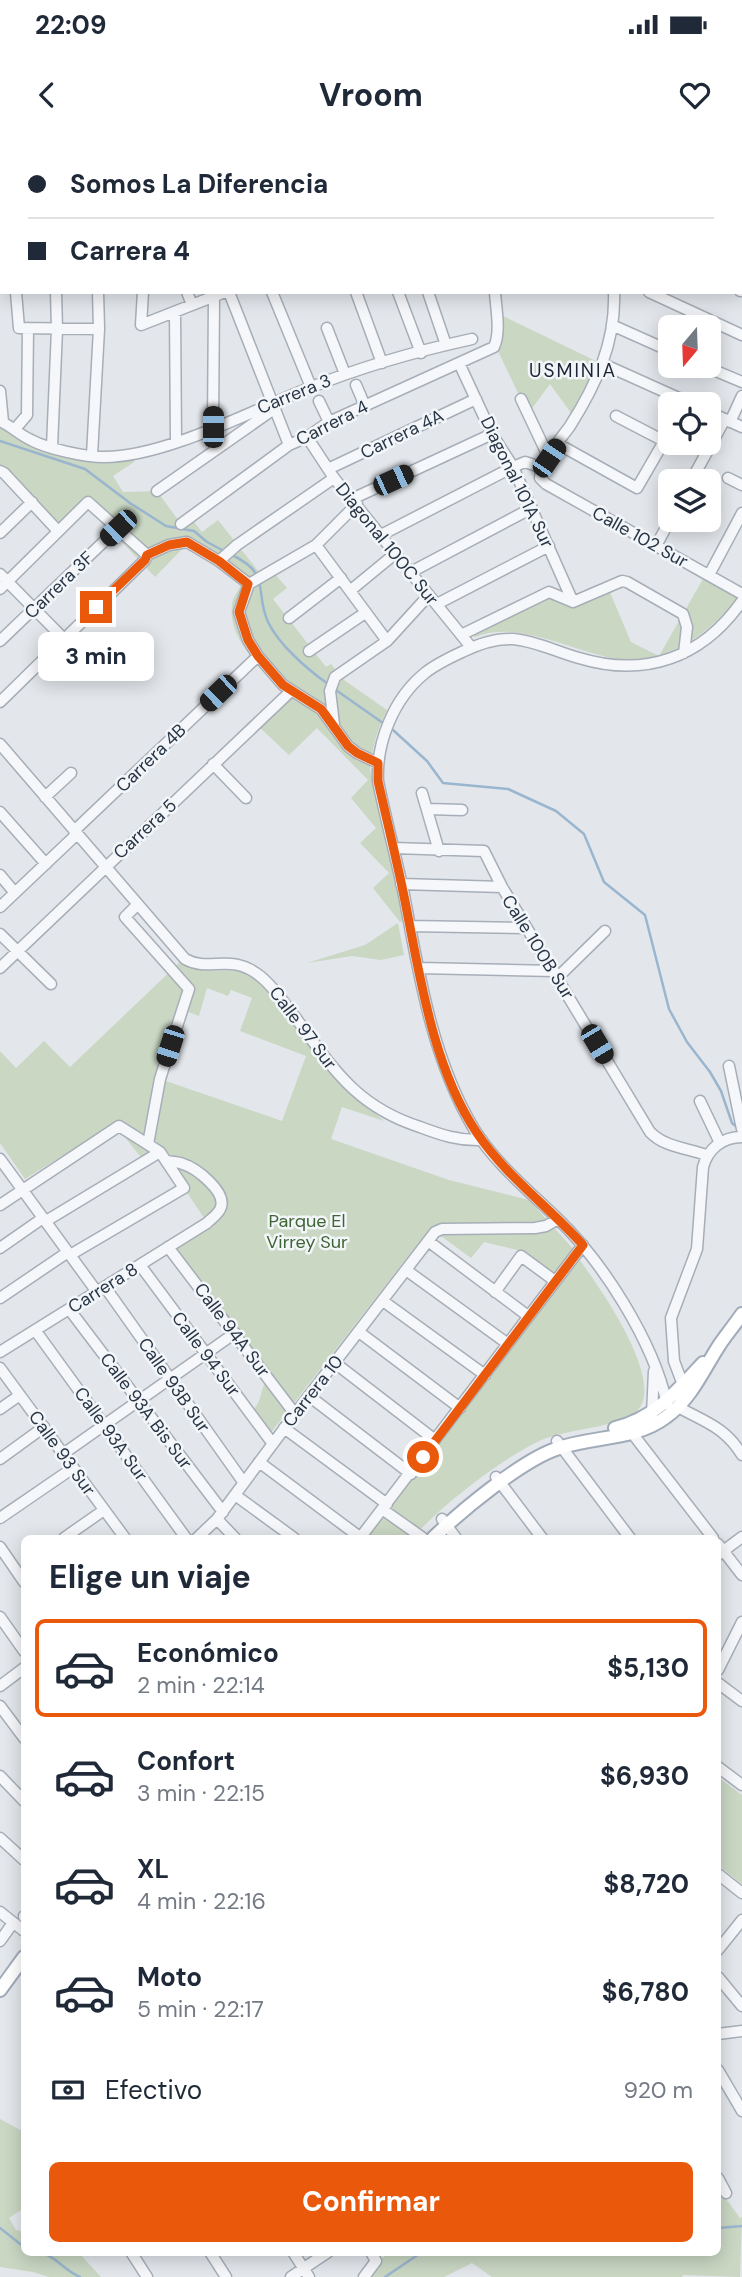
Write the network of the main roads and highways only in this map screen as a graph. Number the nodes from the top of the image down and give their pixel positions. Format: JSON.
{"nodes":[{"id":1,"x":742,"y":1314,"type":"edge"},
{"id":2,"x":720,"y":1345,"type":"junction"},
{"id":3,"x":671,"y":1408,"type":"junction"},
{"id":4,"x":653,"y":1419,"type":"junction"},
{"id":5,"x":560,"y":1444,"type":"junction"},
{"id":6,"x":444,"y":1522,"type":"junction"},
{"id":7,"x":427,"y":1535,"type":"edge"},
{"id":8,"x":435,"y":1535,"type":"edge"},
{"id":9,"x":21,"y":1962,"type":"edge"},
{"id":10,"x":21,"y":1970,"type":"edge"},
{"id":11,"x":0,"y":1990,"type":"edge"},
{"id":12,"x":0,"y":1995,"type":"edge"}],
"edges":[{"from":1,"to":2,"type":"main road"},
{"from":2,"to":3,"type":"main road"},
{"from":2,"to":3,"type":"main road"},
{"from":3,"to":4,"type":"main road"},
{"from":4,"to":5,"type":"main road"},
{"from":4,"to":5,"type":"main road"},
{"from":5,"to":6,"type":"main road"},
{"from":6,"to":7,"type":"main road"},
{"from":6,"to":8,"type":"main road"},
{"from":9,"to":11,"type":"main road"},
{"from":10,"to":12,"type":"main road"}]}
